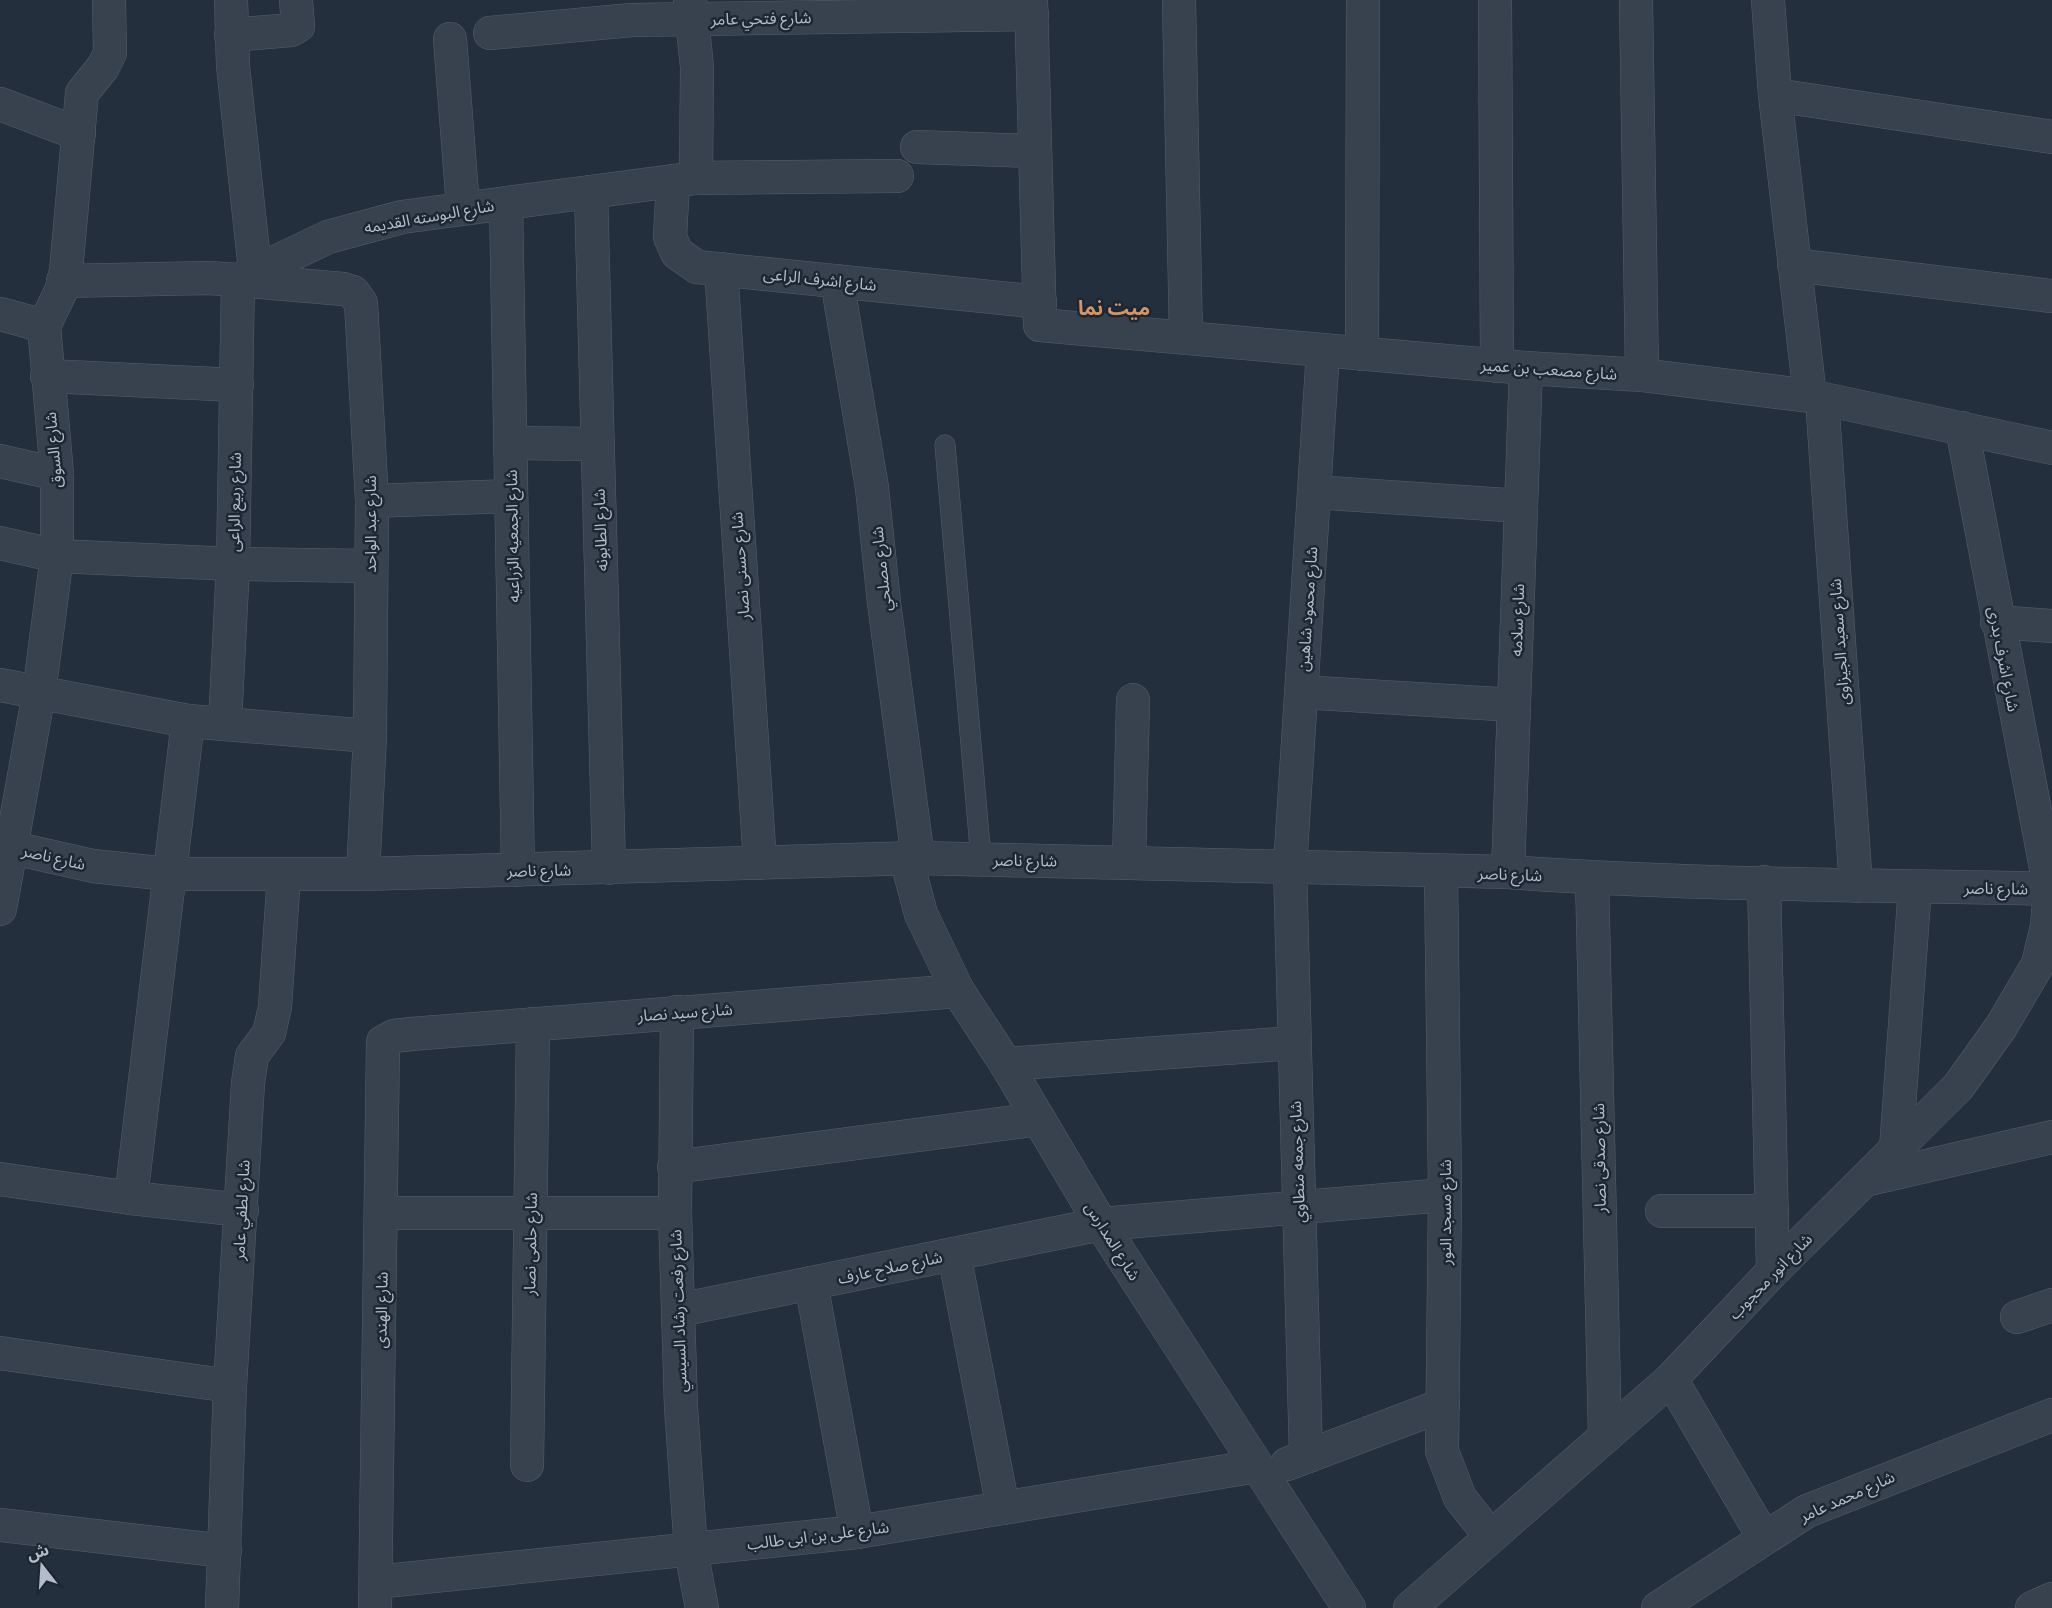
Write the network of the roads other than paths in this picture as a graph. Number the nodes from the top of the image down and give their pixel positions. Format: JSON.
{"nodes":[{"id":1,"x":109,"y":0,"type":"edge"},
{"id":2,"x":231,"y":0,"type":"edge"},
{"id":3,"x":296,"y":0,"type":"edge"},
{"id":4,"x":1179,"y":0,"type":"edge"},
{"id":5,"x":1363,"y":0,"type":"edge"},
{"id":6,"x":1495,"y":0,"type":"edge"},
{"id":7,"x":1636,"y":0,"type":"edge"},
{"id":8,"x":1767,"y":0,"type":"edge"},
{"id":9,"x":1032,"y":7,"type":"edge"},
{"id":10,"x":691,"y":10,"type":"edge"},
{"id":11,"x":490,"y":33,"type":"dead end"},
{"id":12,"x":231,"y":35,"type":"junction"},
{"id":13,"x":450,"y":39,"type":"dead end"},
{"id":14,"x":1775,"y":95,"type":"junction"},
{"id":15,"x":0,"y":104,"type":"edge"},
{"id":16,"x":79,"y":134,"type":"junction"},
{"id":17,"x":2052,"y":137,"type":"edge"},
{"id":18,"x":916,"y":147,"type":"dead end"},
{"id":19,"x":1035,"y":151,"type":"junction"},
{"id":20,"x":897,"y":176,"type":"dead end"},
{"id":21,"x":684,"y":180,"type":"junction"},
{"id":22,"x":591,"y":192,"type":"junction"},
{"id":23,"x":506,"y":202,"type":"junction"},
{"id":24,"x":463,"y":207,"type":"junction"},
{"id":25,"x":1794,"y":265,"type":"junction"},
{"id":26,"x":721,"y":269,"type":"junction"},
{"id":27,"x":247,"y":275,"type":"junction"},
{"id":28,"x":63,"y":281,"type":"junction"},
{"id":29,"x":837,"y":281,"type":"junction"},
{"id":30,"x":2052,"y":296,"type":"edge"},
{"id":31,"x":0,"y":314,"type":"edge"},
{"id":32,"x":1040,"y":314,"type":"junction"},
{"id":33,"x":44,"y":326,"type":"junction"},
{"id":34,"x":1186,"y":338,"type":"junction"},
{"id":35,"x":1323,"y":351,"type":"junction"},
{"id":36,"x":1362,"y":354,"type":"junction"},
{"id":37,"x":1512,"y":367,"type":"junction"},
{"id":38,"x":1642,"y":375,"type":"junction"},
{"id":39,"x":47,"y":376,"type":"junction"},
{"id":40,"x":237,"y":385,"type":"junction"},
{"id":41,"x":1816,"y":397,"type":"junction"},
{"id":42,"x":1962,"y":428,"type":"junction"},
{"id":43,"x":511,"y":442,"type":"junction"},
{"id":44,"x":598,"y":444,"type":"junction"},
{"id":45,"x":945,"y":445,"type":"dead end"},
{"id":46,"x":2052,"y":448,"type":"edge"},
{"id":47,"x":0,"y":461,"type":"edge"},
{"id":48,"x":57,"y":474,"type":"junction"},
{"id":49,"x":1314,"y":492,"type":"junction"},
{"id":50,"x":511,"y":496,"type":"junction"},
{"id":51,"x":372,"y":501,"type":"junction"},
{"id":52,"x":1521,"y":506,"type":"junction"},
{"id":53,"x":0,"y":543,"type":"edge"},
{"id":54,"x":57,"y":556,"type":"junction"},
{"id":55,"x":233,"y":564,"type":"junction"},
{"id":56,"x":370,"y":566,"type":"junction"},
{"id":57,"x":1997,"y":622,"type":"junction"},
{"id":58,"x":2052,"y":626,"type":"edge"},
{"id":59,"x":0,"y":685,"type":"edge"},
{"id":60,"x":1301,"y":692,"type":"junction"},
{"id":61,"x":39,"y":693,"type":"junction"},
{"id":62,"x":1133,"y":700,"type":"dead end"},
{"id":63,"x":1514,"y":705,"type":"junction"},
{"id":64,"x":188,"y":721,"type":"junction"},
{"id":65,"x":225,"y":724,"type":"junction"},
{"id":66,"x":370,"y":736,"type":"junction"},
{"id":67,"x":5,"y":846,"type":"edge"},
{"id":68,"x":912,"y":858,"type":"junction"},
{"id":69,"x":981,"y":860,"type":"junction"},
{"id":70,"x":1129,"y":862,"type":"junction"},
{"id":71,"x":760,"y":863,"type":"junction"},
{"id":72,"x":1290,"y":867,"type":"junction"},
{"id":73,"x":609,"y":868,"type":"junction"},
{"id":74,"x":518,"y":870,"type":"junction"},
{"id":75,"x":1441,"y":872,"type":"junction"},
{"id":76,"x":1508,"y":872,"type":"junction"},
{"id":77,"x":168,"y":874,"type":"junction"},
{"id":78,"x":363,"y":874,"type":"junction"},
{"id":79,"x":284,"y":875,"type":"junction"},
{"id":80,"x":1592,"y":878,"type":"junction"},
{"id":81,"x":1764,"y":882,"type":"junction"},
{"id":82,"x":1856,"y":886,"type":"junction"},
{"id":83,"x":1915,"y":887,"type":"junction"},
{"id":84,"x":2051,"y":889,"type":"edge"},
{"id":85,"x":0,"y":909,"type":"edge"},
{"id":86,"x":958,"y":991,"type":"junction"},
{"id":87,"x":677,"y":1012,"type":"junction"},
{"id":88,"x":533,"y":1024,"type":"junction"},
{"id":89,"x":411,"y":1034,"type":"joint"},
{"id":90,"x":1294,"y":1043,"type":"junction"},
{"id":91,"x":1006,"y":1064,"type":"junction"},
{"id":92,"x":1038,"y":1119,"type":"junction"},
{"id":93,"x":2052,"y":1137,"type":"edge"},
{"id":94,"x":1896,"y":1149,"type":"junction"},
{"id":95,"x":674,"y":1167,"type":"junction"},
{"id":96,"x":0,"y":1179,"type":"edge"},
{"id":97,"x":1865,"y":1180,"type":"junction"},
{"id":98,"x":1445,"y":1195,"type":"junction"},
{"id":99,"x":131,"y":1198,"type":"junction"},
{"id":100,"x":1299,"y":1207,"type":"junction"},
{"id":101,"x":242,"y":1210,"type":"junction"},
{"id":102,"x":1662,"y":1211,"type":"dead end"},
{"id":103,"x":1772,"y":1212,"type":"junction"},
{"id":104,"x":383,"y":1213,"type":"junction"},
{"id":105,"x":531,"y":1213,"type":"junction"},
{"id":106,"x":675,"y":1213,"type":"junction"},
{"id":107,"x":1101,"y":1224,"type":"junction"},
{"id":108,"x":954,"y":1254,"type":"junction"},
{"id":109,"x":1773,"y":1271,"type":"junction"},
{"id":110,"x":811,"y":1283,"type":"junction"},
{"id":111,"x":2052,"y":1305,"type":"edge"},
{"id":112,"x":679,"y":1310,"type":"junction"},
{"id":113,"x":2017,"y":1317,"type":"dead end"},
{"id":114,"x":0,"y":1353,"type":"edge"},
{"id":115,"x":1671,"y":1379,"type":"junction"},
{"id":116,"x":230,"y":1386,"type":"junction"},
{"id":117,"x":1443,"y":1405,"type":"junction"},
{"id":118,"x":2052,"y":1415,"type":"edge"},
{"id":119,"x":1605,"y":1437,"type":"junction"},
{"id":120,"x":1306,"y":1457,"type":"junction"},
{"id":121,"x":527,"y":1465,"type":"dead end"},
{"id":122,"x":1260,"y":1470,"type":"junction"},
{"id":123,"x":1003,"y":1508,"type":"junction"},
{"id":124,"x":0,"y":1525,"type":"edge"},
{"id":125,"x":857,"y":1532,"type":"junction"},
{"id":126,"x":1491,"y":1537,"type":"junction"},
{"id":127,"x":1764,"y":1538,"type":"junction"},
{"id":128,"x":225,"y":1551,"type":"junction"},
{"id":129,"x":692,"y":1551,"type":"junction"},
{"id":130,"x":376,"y":1595,"type":"edge"},
{"id":131,"x":2052,"y":1599,"type":"edge"},
{"id":132,"x":222,"y":1608,"type":"edge"},
{"id":133,"x":702,"y":1608,"type":"edge"},
{"id":134,"x":1349,"y":1608,"type":"edge"},
{"id":135,"x":1410,"y":1608,"type":"edge"},
{"id":136,"x":1658,"y":1608,"type":"edge"},
{"id":137,"x":2032,"y":1608,"type":"edge"}],
"edges":[{"from":1,"to":16,"type":"street","name":"شارع السوق"},
{"from":2,"to":12,"type":"street","name":"شارع ربيع الراعى"},
{"from":3,"to":12,"type":"street"},
{"from":4,"to":34,"type":"street"},
{"from":5,"to":36,"type":"street"},
{"from":6,"to":37,"type":"street","name":"شارع سلامه"},
{"from":7,"to":38,"type":"street"},
{"from":8,"to":14,"type":"street","name":"شارع سعيد الجيزاوى"},
{"from":9,"to":10,"type":"street","name":"شارع فتحي عامر"},
{"from":9,"to":19,"type":"street"},
{"from":10,"to":11,"type":"street","name":"شارع فتحي عامر"},
{"from":10,"to":21,"type":"street","name":"شارع اشرف الراعى"},
{"from":12,"to":27,"type":"street","name":"شارع ربيع الراعى"},
{"from":13,"to":24,"type":"street"},
{"from":14,"to":17,"type":"street"},
{"from":14,"to":25,"type":"street","name":"شارع سعيد الجيزاوى"},
{"from":15,"to":16,"type":"street"},
{"from":16,"to":28,"type":"street","name":"شارع السوق"},
{"from":18,"to":19,"type":"street"},
{"from":19,"to":32,"type":"street"},
{"from":20,"to":21,"type":"street","name":"شارع البوسته القديمه"},
{"from":21,"to":22,"type":"street","name":"شارع البوسته القديمه"},
{"from":21,"to":26,"type":"street","name":"شارع اشرف الراعى"},
{"from":22,"to":23,"type":"street","name":"شارع البوسته القديمه"},
{"from":22,"to":44,"type":"street","name":"شارع الطابونه"},
{"from":23,"to":24,"type":"street","name":"شارع البوسته القديمه"},
{"from":23,"to":43,"type":"street","name":"شارع الجمعيه الزراعيه"},
{"from":24,"to":27,"type":"street","name":"شارع البوسته القديمه"},
{"from":25,"to":30,"type":"street"},
{"from":25,"to":41,"type":"street","name":"شارع سعيد الجيزاوى"},
{"from":26,"to":29,"type":"street","name":"شارع اشرف الراعى"},
{"from":26,"to":71,"type":"street","name":"شارع حسنى نصار"},
{"from":27,"to":28,"type":"street","name":"شارع البوسته القديمه"},
{"from":27,"to":40,"type":"street","name":"شارع ربيع الراعى"},
{"from":27,"to":51,"type":"street","name":"شارع عبد الواحد"},
{"from":28,"to":33,"type":"street","name":"شارع السوق"},
{"from":29,"to":32,"type":"street","name":"شارع اشرف الراعى"},
{"from":29,"to":68,"type":"street","name":"شارع مصلحي"},
{"from":31,"to":33,"type":"street"},
{"from":32,"to":34,"type":"street","name":"شارع مصعب بن عمير"},
{"from":33,"to":39,"type":"street","name":"شارع السوق"},
{"from":34,"to":35,"type":"street","name":"شارع مصعب بن عمير"},
{"from":35,"to":36,"type":"street","name":"شارع مصعب بن عمير"},
{"from":35,"to":49,"type":"street","name":"شارع محمود شاهين"},
{"from":36,"to":37,"type":"street","name":"شارع مصعب بن عمير"},
{"from":37,"to":38,"type":"street","name":"شارع مصعب بن عمير"},
{"from":37,"to":52,"type":"street","name":"شارع سلامه"},
{"from":38,"to":41,"type":"street","name":"شارع مصعب بن عمير"},
{"from":39,"to":40,"type":"street"},
{"from":39,"to":48,"type":"street","name":"شارع السوق"},
{"from":40,"to":55,"type":"street","name":"شارع ربيع الراعى"},
{"from":41,"to":42,"type":"street","name":"شارع مصعب بن عمير"},
{"from":41,"to":82,"type":"street","name":"شارع سعيد الجيزاوى"},
{"from":42,"to":46,"type":"street","name":"شارع مصعب بن عمير"},
{"from":42,"to":57,"type":"street","name":"شارع اشرف بدرى"},
{"from":43,"to":44,"type":"street"},
{"from":43,"to":50,"type":"street","name":"شارع الجمعيه الزراعيه"},
{"from":44,"to":73,"type":"street","name":"شارع الطابونه"},
{"from":45,"to":69,"type":"lane"},
{"from":47,"to":48,"type":"street"},
{"from":48,"to":54,"type":"street","name":"شارع السوق"},
{"from":49,"to":52,"type":"street"},
{"from":49,"to":60,"type":"street","name":"شارع محمود شاهين"},
{"from":50,"to":51,"type":"street"},
{"from":50,"to":74,"type":"street","name":"شارع الجمعيه الزراعيه"},
{"from":51,"to":56,"type":"street","name":"شارع عبد الواحد"},
{"from":52,"to":63,"type":"street","name":"شارع سلامه"},
{"from":53,"to":54,"type":"street"},
{"from":54,"to":55,"type":"street"},
{"from":54,"to":61,"type":"street","name":"شارع السوق"},
{"from":55,"to":56,"type":"street"},
{"from":55,"to":65,"type":"street","name":"شارع ربيع الراعى"},
{"from":56,"to":66,"type":"street","name":"شارع عبد الواحد"},
{"from":57,"to":58,"type":"street"},
{"from":57,"to":84,"type":"street","name":"شارع اشرف بدرى"},
{"from":59,"to":61,"type":"street"},
{"from":60,"to":63,"type":"street"},
{"from":60,"to":72,"type":"street","name":"شارع محمود شاهين"},
{"from":61,"to":64,"type":"street"},
{"from":61,"to":67,"type":"street","name":"شارع السوق"},
{"from":62,"to":70,"type":"street"},
{"from":63,"to":76,"type":"street","name":"شارع سلامه"},
{"from":64,"to":65,"type":"street"},
{"from":64,"to":77,"type":"street"},
{"from":65,"to":66,"type":"street"},
{"from":66,"to":78,"type":"street","name":"شارع عبد الواحد"},
{"from":67,"to":77,"type":"street","name":"شارع ناصر"},
{"from":67,"to":85,"type":"street","name":"شارع السوق"},
{"from":68,"to":69,"type":"street","name":"شارع ناصر"},
{"from":68,"to":71,"type":"street","name":"شارع ناصر"},
{"from":68,"to":86,"type":"street","name":"شارع المدارس"},
{"from":69,"to":70,"type":"street","name":"شارع ناصر"},
{"from":70,"to":72,"type":"street","name":"شارع ناصر"},
{"from":71,"to":73,"type":"street","name":"شارع ناصر"},
{"from":72,"to":75,"type":"street","name":"شارع ناصر"},
{"from":72,"to":90,"type":"street","name":"شارع جمعه منطاوي"},
{"from":73,"to":74,"type":"street","name":"شارع ناصر"},
{"from":74,"to":78,"type":"street","name":"شارع ناصر"},
{"from":75,"to":76,"type":"street","name":"شارع ناصر"},
{"from":75,"to":98,"type":"street","name":"شارع مسجد النور"},
{"from":76,"to":80,"type":"street","name":"شارع ناصر"},
{"from":77,"to":79,"type":"street","name":"شارع ناصر"},
{"from":77,"to":99,"type":"street"},
{"from":78,"to":79,"type":"street","name":"شارع ناصر"},
{"from":79,"to":101,"type":"street","name":"شارع لطفي عامر"},
{"from":80,"to":81,"type":"street","name":"شارع ناصر"},
{"from":80,"to":119,"type":"street","name":"شارع صدقى نصار"},
{"from":81,"to":82,"type":"street","name":"شارع ناصر"},
{"from":81,"to":103,"type":"street"},
{"from":82,"to":83,"type":"street","name":"شارع ناصر"},
{"from":83,"to":84,"type":"street","name":"شارع ناصر"},
{"from":83,"to":94,"type":"street"},
{"from":84,"to":94,"type":"street","name":"شارع انور محجوب"},
{"from":86,"to":87,"type":"street","name":"شارع سيد نصار"},
{"from":86,"to":91,"type":"street","name":"شارع المدارس"},
{"from":87,"to":88,"type":"street","name":"شارع سيد نصار"},
{"from":87,"to":95,"type":"street","name":"شارع رفعت رشاد السيسي"},
{"from":88,"to":89,"type":"street","name":"شارع سيد نصار"},
{"from":88,"to":105,"type":"street","name":"شارع حلمى نصار"},
{"from":89,"to":104,"type":"street","name":"شارع الهندى"},
{"from":90,"to":91,"type":"street"},
{"from":90,"to":100,"type":"street","name":"شارع جمعه منطاوي"},
{"from":91,"to":92,"type":"street","name":"شارع المدارس"},
{"from":92,"to":95,"type":"street"},
{"from":92,"to":107,"type":"street","name":"شارع المدارس"},
{"from":93,"to":97,"type":"street"},
{"from":94,"to":97,"type":"street","name":"شارع انور محجوب"},
{"from":95,"to":106,"type":"street","name":"شارع رفعت رشاد السيسي"},
{"from":96,"to":99,"type":"street"},
{"from":97,"to":109,"type":"street","name":"شارع انور محجوب"},
{"from":98,"to":100,"type":"street","name":"شارع صلاح عارف"},
{"from":98,"to":117,"type":"street","name":"شارع مسجد النور"},
{"from":99,"to":101,"type":"street"},
{"from":100,"to":107,"type":"street","name":"شارع صلاح عارف"},
{"from":100,"to":120,"type":"street","name":"شارع جمعه منطاوي"},
{"from":101,"to":116,"type":"street","name":"شارع لطفي عامر"},
{"from":102,"to":103,"type":"street"},
{"from":103,"to":109,"type":"street"},
{"from":104,"to":105,"type":"street"},
{"from":104,"to":130,"type":"street","name":"شارع الهندى"},
{"from":105,"to":106,"type":"street"},
{"from":105,"to":121,"type":"street","name":"شارع حلمى نصار"},
{"from":106,"to":112,"type":"street","name":"شارع رفعت رشاد السيسي"},
{"from":107,"to":108,"type":"street","name":"شارع صلاح عارف"},
{"from":107,"to":122,"type":"street","name":"شارع المدارس"},
{"from":108,"to":110,"type":"street","name":"شارع صلاح عارف"},
{"from":108,"to":123,"type":"street"},
{"from":109,"to":115,"type":"street","name":"شارع انور محجوب"},
{"from":110,"to":112,"type":"street","name":"شارع صلاح عارف"},
{"from":110,"to":125,"type":"street"},
{"from":111,"to":113,"type":"street"},
{"from":112,"to":129,"type":"street","name":"شارع رفعت رشاد السيسي"},
{"from":114,"to":116,"type":"street"},
{"from":115,"to":119,"type":"street","name":"شارع انور محجوب"},
{"from":115,"to":127,"type":"street"},
{"from":116,"to":128,"type":"street","name":"شارع لطفي عامر"},
{"from":117,"to":120,"type":"street","name":"شارع على بن ابى طالب"},
{"from":117,"to":126,"type":"street","name":"شارع مسجد النور"},
{"from":118,"to":127,"type":"street","name":"شارع محمد عامر"},
{"from":119,"to":126,"type":"street","name":"شارع انور محجوب"},
{"from":120,"to":122,"type":"street","name":"شارع على بن ابى طالب"},
{"from":122,"to":123,"type":"street","name":"شارع على بن ابى طالب"},
{"from":122,"to":134,"type":"street","name":"شارع المدارس"},
{"from":123,"to":125,"type":"street","name":"شارع على بن ابى طالب"},
{"from":124,"to":128,"type":"street"},
{"from":125,"to":129,"type":"street","name":"شارع على بن ابى طالب"},
{"from":126,"to":135,"type":"street","name":"شارع انور محجوب"},
{"from":127,"to":136,"type":"street","name":"شارع محمد عامر"},
{"from":128,"to":132,"type":"street","name":"شارع لطفي عامر"},
{"from":129,"to":130,"type":"street","name":"شارع على بن ابى طالب"},
{"from":129,"to":133,"type":"street","name":"شارع رفعت رشاد السيسي"},
{"from":131,"to":137,"type":"street"}]}
